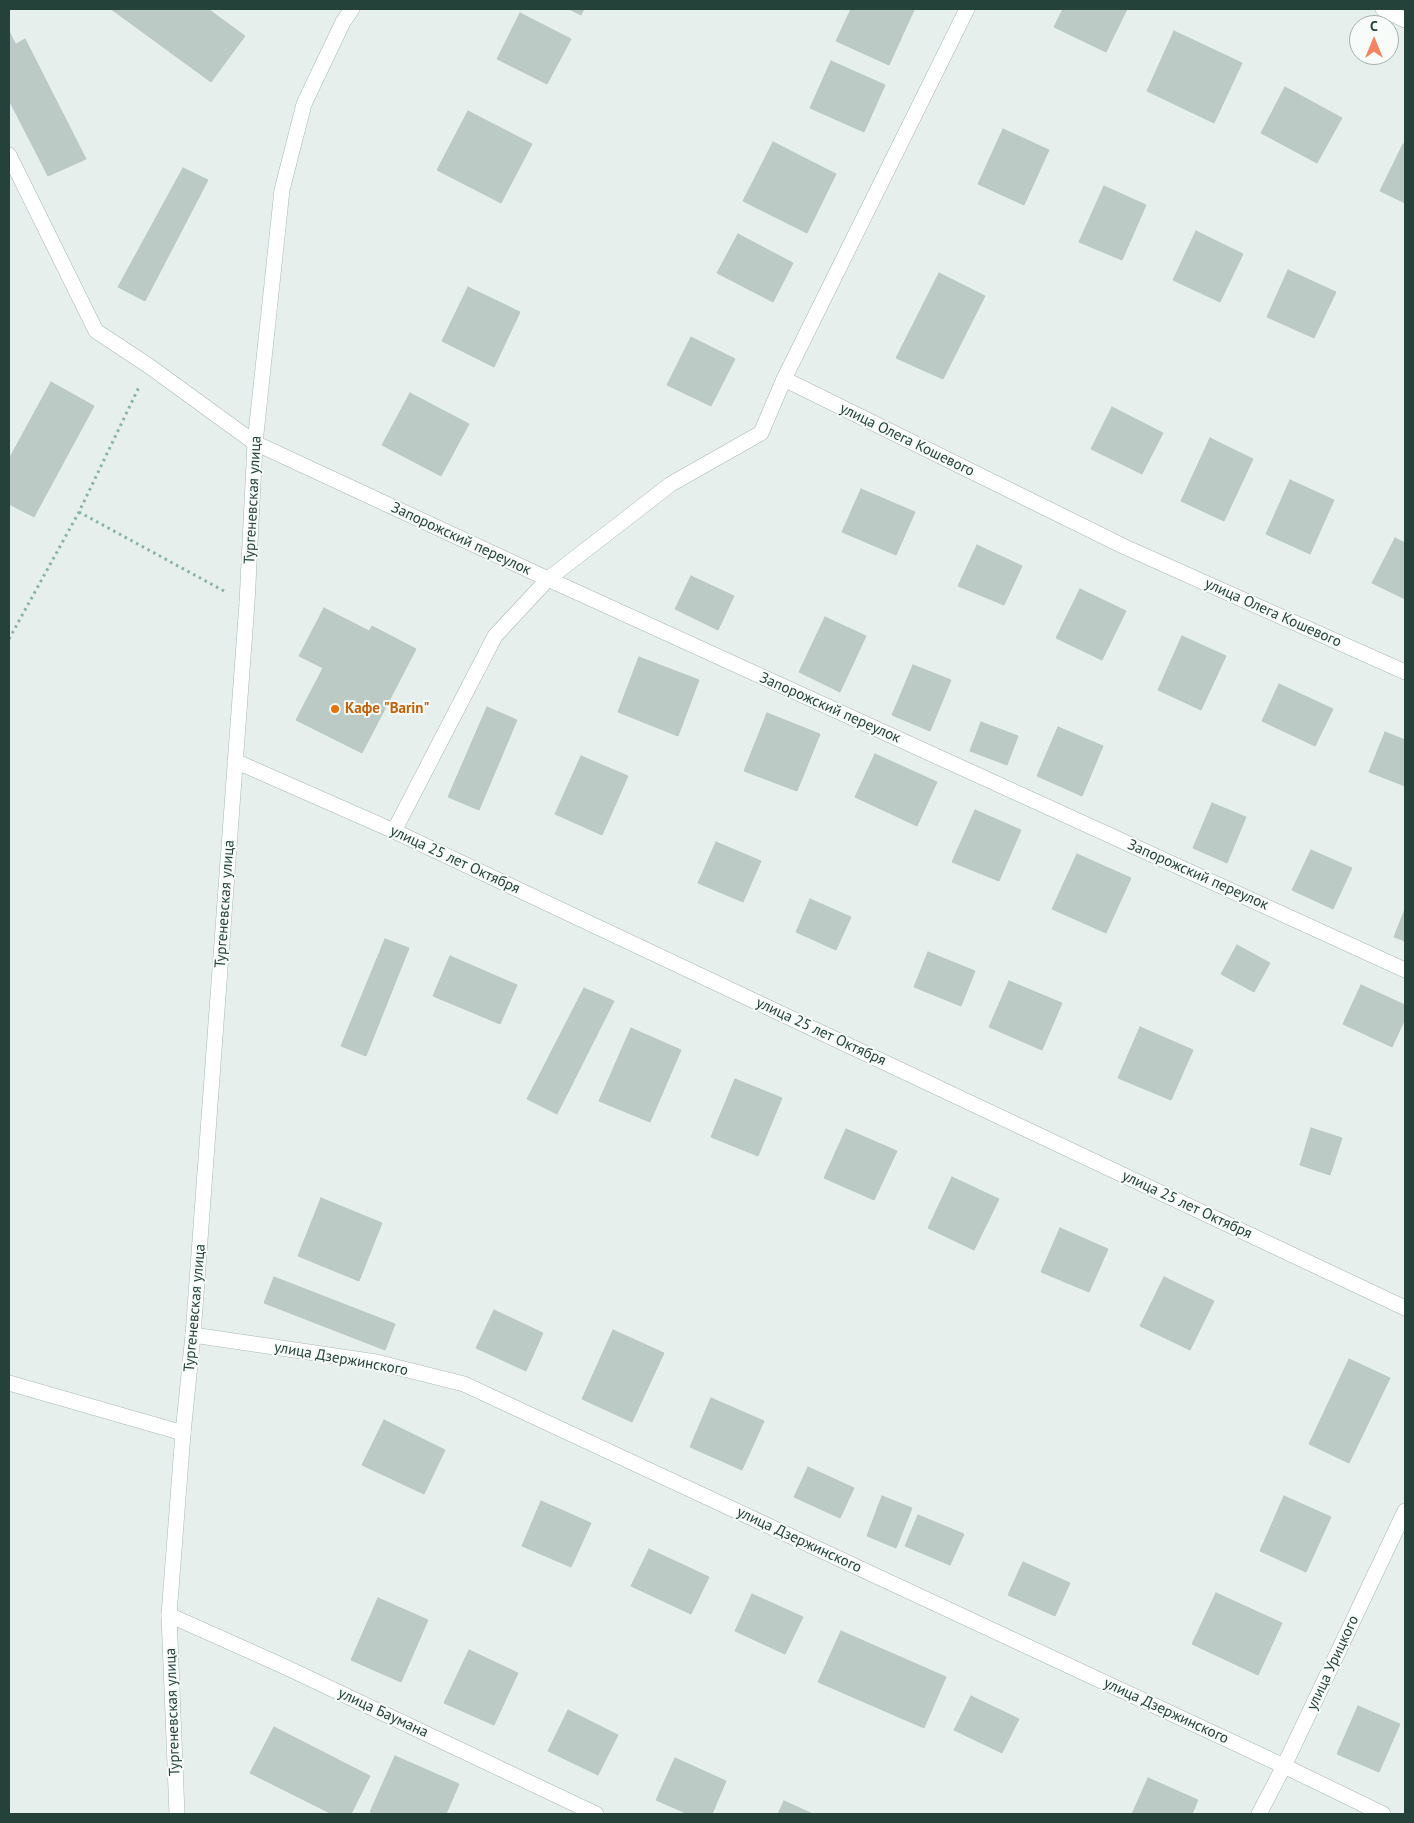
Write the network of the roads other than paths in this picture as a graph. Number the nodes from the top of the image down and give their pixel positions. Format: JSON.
{"nodes":[{"id":1,"x":352,"y":9,"type":"edge"},
{"id":2,"x":967,"y":9,"type":"edge"},
{"id":3,"x":1383,"y":9,"type":"edge"},
{"id":4,"x":1405,"y":20,"type":"edge"},
{"id":5,"x":9,"y":155,"type":"edge"},
{"id":6,"x":784,"y":379,"type":"junction"},
{"id":7,"x":255,"y":443,"type":"junction"},
{"id":8,"x":548,"y":579,"type":"junction"},
{"id":9,"x":1405,"y":672,"type":"edge"},
{"id":10,"x":235,"y":762,"type":"junction"},
{"id":11,"x":394,"y":831,"type":"junction"},
{"id":12,"x":1405,"y":970,"type":"edge"},
{"id":13,"x":1405,"y":1308,"type":"edge"},
{"id":14,"x":194,"y":1335,"type":"junction"},
{"id":15,"x":9,"y":1383,"type":"edge"},
{"id":16,"x":183,"y":1433,"type":"junction"},
{"id":17,"x":1405,"y":1511,"type":"edge"},
{"id":18,"x":169,"y":1615,"type":"junction"},
{"id":19,"x":1284,"y":1766,"type":"junction"},
{"id":20,"x":177,"y":1814,"type":"edge"},
{"id":21,"x":596,"y":1814,"type":"edge"},
{"id":22,"x":1259,"y":1814,"type":"edge"},
{"id":23,"x":1382,"y":1814,"type":"edge"}],
"edges":[{"from":1,"to":7,"type":"street","name":"Тургеневская улица"},
{"from":2,"to":6,"type":"street"},
{"from":3,"to":4,"type":"street"},
{"from":5,"to":7,"type":"street","name":"Запорожский переулок"},
{"from":6,"to":8,"type":"street"},
{"from":6,"to":9,"type":"street","name":"улица Олега Кошевого"},
{"from":7,"to":8,"type":"street","name":"Запорожский переулок"},
{"from":7,"to":10,"type":"street","name":"Тургеневская улица"},
{"from":8,"to":11,"type":"street"},
{"from":8,"to":12,"type":"street","name":"Запорожский переулок"},
{"from":10,"to":11,"type":"street","name":"улица 25 лет Октября"},
{"from":10,"to":14,"type":"street","name":"Тургеневская улица"},
{"from":11,"to":13,"type":"street","name":"улица 25 лет Октября"},
{"from":14,"to":16,"type":"street","name":"Тургеневская улица"},
{"from":14,"to":19,"type":"street","name":"улица Дзержинского"},
{"from":15,"to":16,"type":"street"},
{"from":16,"to":18,"type":"street","name":"Тургеневская улица"},
{"from":17,"to":19,"type":"street","name":"улица Урицкого"},
{"from":18,"to":20,"type":"street","name":"Тургеневская улица"},
{"from":18,"to":21,"type":"street","name":"улица Баумана"},
{"from":19,"to":22,"type":"street","name":"улица Урицкого"},
{"from":19,"to":23,"type":"street","name":"улица Дзержинского"}]}
